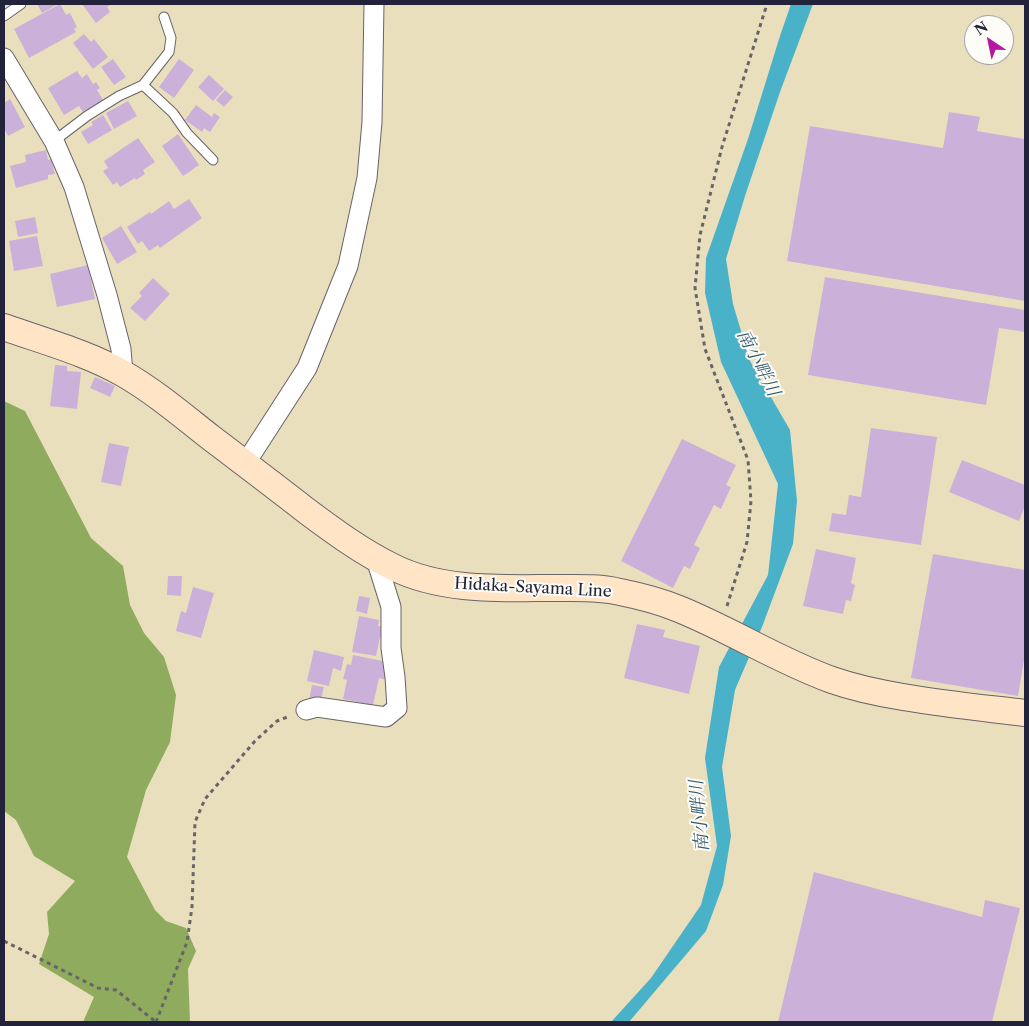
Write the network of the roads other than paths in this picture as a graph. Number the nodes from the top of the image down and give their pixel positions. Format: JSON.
{"nodes":[{"id":1,"x":21,"y":4,"type":"edge"},
{"id":2,"x":374,"y":4,"type":"edge"},
{"id":3,"x":4,"y":16,"type":"edge"},
{"id":4,"x":164,"y":17,"type":"dead end"},
{"id":5,"x":4,"y":58,"type":"edge"},
{"id":6,"x":144,"y":84,"type":"junction"},
{"id":7,"x":54,"y":141,"type":"junction"},
{"id":8,"x":213,"y":160,"type":"dead end"},
{"id":9,"x":4,"y":327,"type":"edge"},
{"id":10,"x":123,"y":374,"type":"junction"},
{"id":11,"x":245,"y":464,"type":"junction"},
{"id":12,"x":376,"y":559,"type":"junction"},
{"id":13,"x":306,"y":710,"type":"road end"},
{"id":14,"x":1025,"y":713,"type":"edge"}],
"edges":[{"from":1,"to":3,"type":"lane"},
{"from":2,"to":11,"type":"street"},
{"from":4,"to":6,"type":"lane"},
{"from":5,"to":7,"type":"street"},
{"from":6,"to":7,"type":"lane"},
{"from":6,"to":8,"type":"lane"},
{"from":7,"to":10,"type":"street"},
{"from":9,"to":10,"type":"main road","name":"Hidaka-Sayama Line"},
{"from":10,"to":11,"type":"main road","name":"Hidaka-Sayama Line"},
{"from":11,"to":12,"type":"main road","name":"Hidaka-Sayama Line"},
{"from":12,"to":13,"type":"street"},
{"from":12,"to":14,"type":"main road","name":"Hidaka-Sayama Line"}]}
